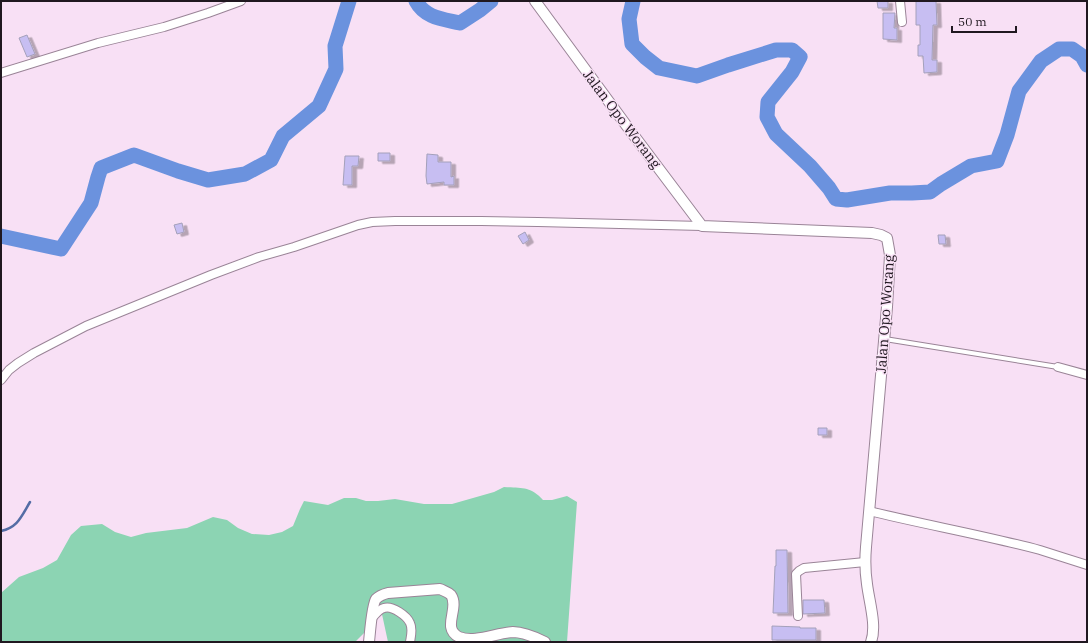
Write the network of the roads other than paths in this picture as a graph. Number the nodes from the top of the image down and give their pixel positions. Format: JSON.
{"nodes":[{"id":1,"x":241,"y":1,"type":"edge"},
{"id":2,"x":535,"y":1,"type":"edge"},
{"id":3,"x":900,"y":1,"type":"edge"},
{"id":4,"x":902,"y":22,"type":"dead end"},
{"id":5,"x":1,"y":73,"type":"edge"},
{"id":6,"x":702,"y":226,"type":"junction"},
{"id":7,"x":884,"y":339,"type":"junction"},
{"id":8,"x":1058,"y":367,"type":"joint"},
{"id":9,"x":1087,"y":375,"type":"edge"},
{"id":10,"x":1,"y":380,"type":"edge"},
{"id":11,"x":869,"y":511,"type":"junction"},
{"id":12,"x":865,"y":562,"type":"junction"},
{"id":13,"x":1087,"y":565,"type":"edge"},
{"id":14,"x":798,"y":616,"type":"dead end"},
{"id":15,"x":372,"y":618,"type":"junction"},
{"id":16,"x":464,"y":641,"type":"edge"},
{"id":17,"x":369,"y":642,"type":"edge"},
{"id":18,"x":410,"y":642,"type":"edge"},
{"id":19,"x":545,"y":642,"type":"edge"},
{"id":20,"x":871,"y":642,"type":"edge"}],
"edges":[{"from":1,"to":5,"type":"street"},
{"from":2,"to":6,"type":"street","name":"Jalan Opo Worang"},
{"from":3,"to":4,"type":"street"},
{"from":6,"to":7,"type":"street","name":"Jalan Opo Worang"},
{"from":6,"to":10,"type":"street"},
{"from":7,"to":8,"type":"lane"},
{"from":7,"to":11,"type":"street","name":"Jalan Opo Worang"},
{"from":8,"to":9,"type":"street"},
{"from":11,"to":12,"type":"street","name":"Jalan Opo Worang"},
{"from":11,"to":13,"type":"street"},
{"from":12,"to":14,"type":"street"},
{"from":12,"to":20,"type":"street","name":"Jalan Opo Worang"},
{"from":15,"to":16,"type":"street"},
{"from":15,"to":17,"type":"street"},
{"from":15,"to":18,"type":"street"},
{"from":16,"to":19,"type":"street"}]}
